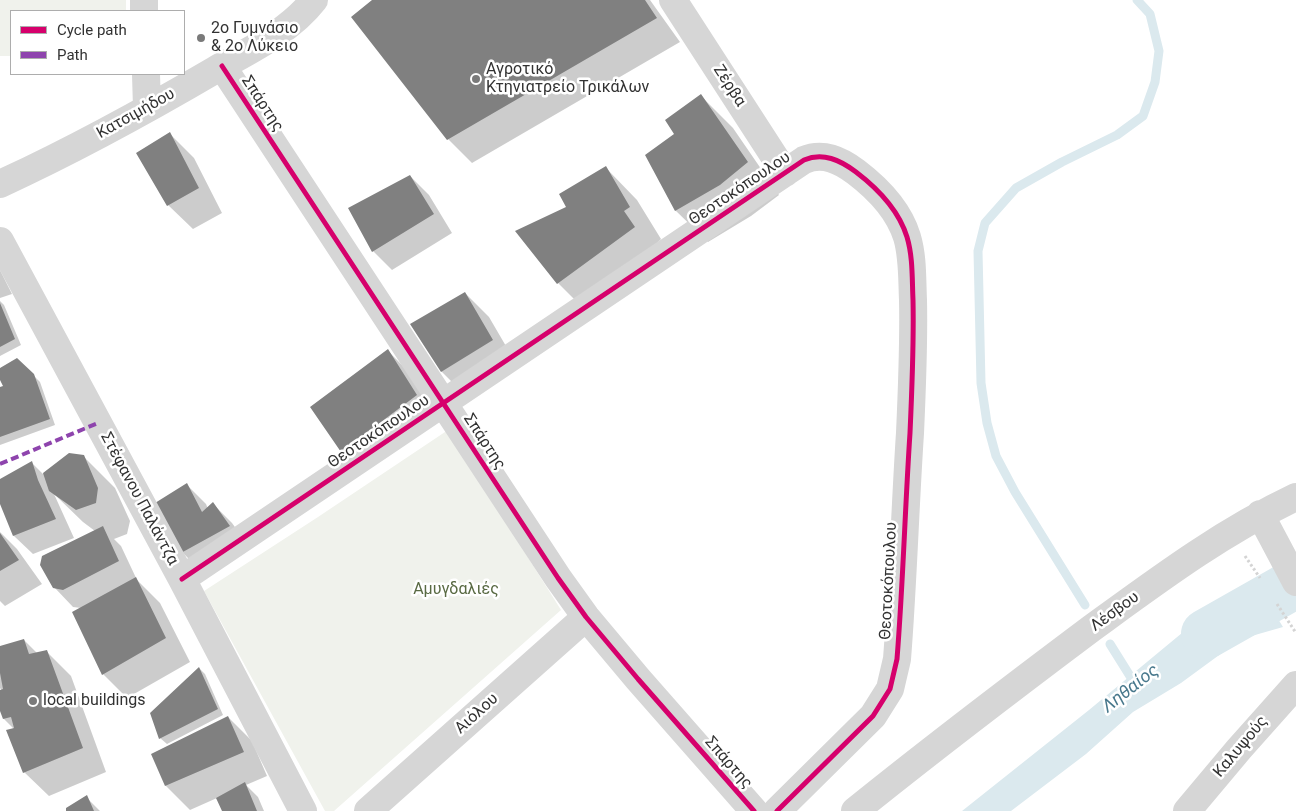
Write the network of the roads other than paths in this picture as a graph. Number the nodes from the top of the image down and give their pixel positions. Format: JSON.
{"nodes":[{"id":1,"x":314,"y":0,"type":"edge"},
{"id":2,"x":673,"y":0,"type":"edge"},
{"id":3,"x":222,"y":66,"type":"junction"},
{"id":4,"x":146,"y":75,"type":"edge"},
{"id":5,"x":148,"y":108,"type":"junction"},
{"id":6,"x":785,"y":173,"type":"junction"},
{"id":7,"x":0,"y":184,"type":"edge"},
{"id":8,"x":0,"y":241,"type":"edge"},
{"id":9,"x":444,"y":403,"type":"junction"},
{"id":10,"x":1296,"y":497,"type":"edge"},
{"id":11,"x":1262,"y":519,"type":"junction"},
{"id":12,"x":182,"y":579,"type":"junction"},
{"id":13,"x":1296,"y":582,"type":"edge"},
{"id":14,"x":586,"y":617,"type":"junction"},
{"id":15,"x":1296,"y":685,"type":"edge"},
{"id":16,"x":1190,"y":809,"type":"edge"},
{"id":17,"x":303,"y":811,"type":"edge"},
{"id":18,"x":368,"y":811,"type":"edge"},
{"id":19,"x":754,"y":811,"type":"edge"},
{"id":20,"x":777,"y":811,"type":"edge"},
{"id":21,"x":855,"y":811,"type":"edge"}],
"edges":[{"from":1,"to":3,"type":"street","name":"Κατσιμήδου"},
{"from":2,"to":6,"type":"street","name":"Ζέρβα"},
{"from":3,"to":5,"type":"street","name":"Κατσιμήδου"},
{"from":3,"to":9,"type":"street","name":"Σπάρτης"},
{"from":4,"to":5,"type":"street"},
{"from":5,"to":7,"type":"street","name":"Κατσιμήδου"},
{"from":6,"to":9,"type":"street","name":"Θεοτοκόπουλου"},
{"from":6,"to":20,"type":"street","name":"Θεοτοκόπουλου"},
{"from":8,"to":12,"type":"street","name":"Στέφανου Παλάντζα"},
{"from":9,"to":12,"type":"street","name":"Θεοτοκόπουλου"},
{"from":9,"to":14,"type":"street","name":"Σπάρτης"},
{"from":10,"to":11,"type":"street","name":"Λέσβου"},
{"from":11,"to":13,"type":"street"},
{"from":11,"to":21,"type":"street","name":"Λέσβου"},
{"from":12,"to":17,"type":"street","name":"Στέφανου Παλάντζα"},
{"from":14,"to":18,"type":"street","name":"Αιόλου"},
{"from":14,"to":19,"type":"street","name":"Σπάρτης"},
{"from":15,"to":16,"type":"street","name":"Καλυψούς"}]}
